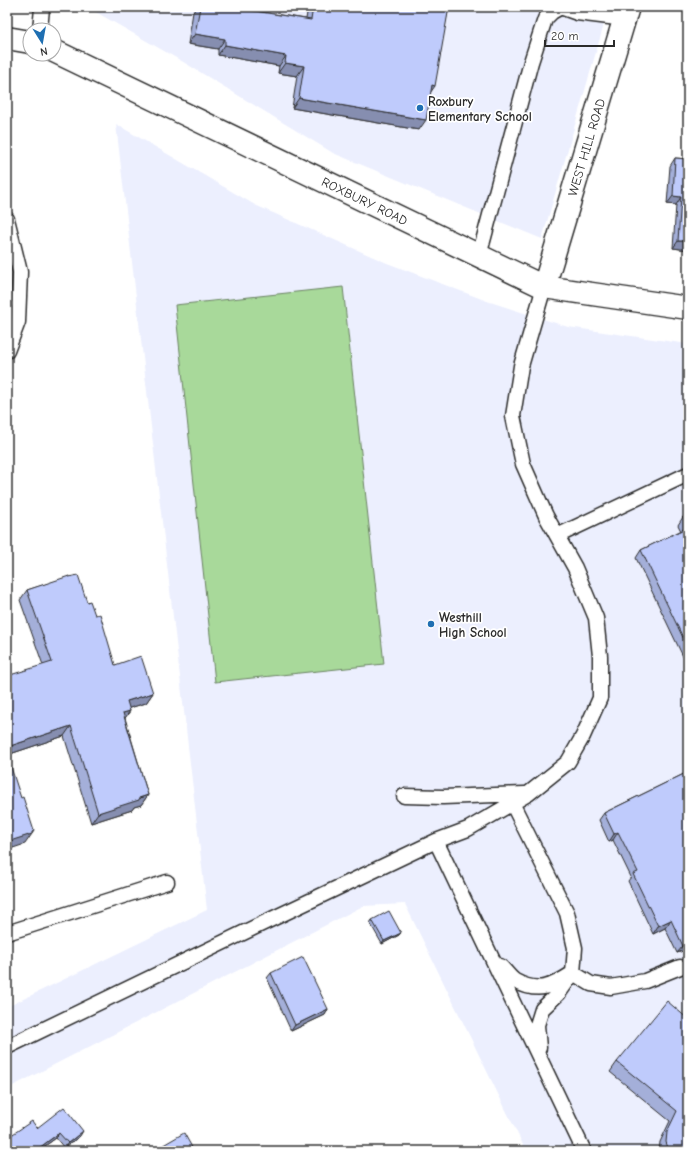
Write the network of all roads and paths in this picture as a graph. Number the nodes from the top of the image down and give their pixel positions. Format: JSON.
{"nodes":[{"id":1,"x":42,"y":7,"type":"edge"},
{"id":2,"x":561,"y":7,"type":"edge"},
{"id":3,"x":627,"y":13,"type":"edge"},
{"id":4,"x":41,"y":22,"type":"edge"},
{"id":5,"x":7,"y":38,"type":"edge"},
{"id":6,"x":22,"y":41,"type":"edge"},
{"id":7,"x":62,"y":55,"type":"edge"},
{"id":8,"x":7,"y":219,"type":"edge"},
{"id":9,"x":479,"y":256,"type":"junction"},
{"id":10,"x":544,"y":287,"type":"junction"},
{"id":11,"x":688,"y":308,"type":"edge"},
{"id":12,"x":7,"y":351,"type":"edge"},
{"id":13,"x":688,"y":474,"type":"edge"},
{"id":14,"x":556,"y":536,"type":"junction"},
{"id":15,"x":528,"y":794,"type":"junction"},
{"id":16,"x":404,"y":796,"type":"dead end"},
{"id":17,"x":512,"y":803,"type":"junction"},
{"id":18,"x":436,"y":841,"type":"junction"},
{"id":19,"x":167,"y":882,"type":"dead end"},
{"id":20,"x":7,"y":933,"type":"edge"},
{"id":21,"x":492,"y":957,"type":"junction"},
{"id":22,"x":680,"y":967,"type":"dead end"},
{"id":23,"x":573,"y":973,"type":"junction"},
{"id":24,"x":7,"y":1047,"type":"edge"},
{"id":25,"x":540,"y":1059,"type":"junction"},
{"id":26,"x":584,"y":1151,"type":"edge"}],
"edges":[{"from":1,"to":4,"type":"lane"},
{"from":2,"to":3,"type":"lane"},
{"from":2,"to":9,"type":"lane"},
{"from":3,"to":10,"type":"street","name":"WEST HILL ROAD"},
{"from":5,"to":6,"type":"street"},
{"from":7,"to":9,"type":"street","name":"ROXBURY ROAD"},
{"from":8,"to":12,"type":"lane"},
{"from":9,"to":10,"type":"street","name":"ROXBURY ROAD"},
{"from":10,"to":11,"type":"street","name":"ROXBURY ROAD"},
{"from":10,"to":14,"type":"lane"},
{"from":13,"to":14,"type":"lane"},
{"from":14,"to":15,"type":"lane"},
{"from":15,"to":16,"type":"lane"},
{"from":15,"to":17,"type":"lane"},
{"from":17,"to":18,"type":"lane"},
{"from":17,"to":23,"type":"lane"},
{"from":18,"to":21,"type":"lane"},
{"from":18,"to":24,"type":"lane"},
{"from":19,"to":20,"type":"lane"},
{"from":21,"to":23,"type":"lane"},
{"from":21,"to":25,"type":"lane"},
{"from":22,"to":23,"type":"lane"},
{"from":23,"to":25,"type":"lane"},
{"from":25,"to":26,"type":"lane"}]}
